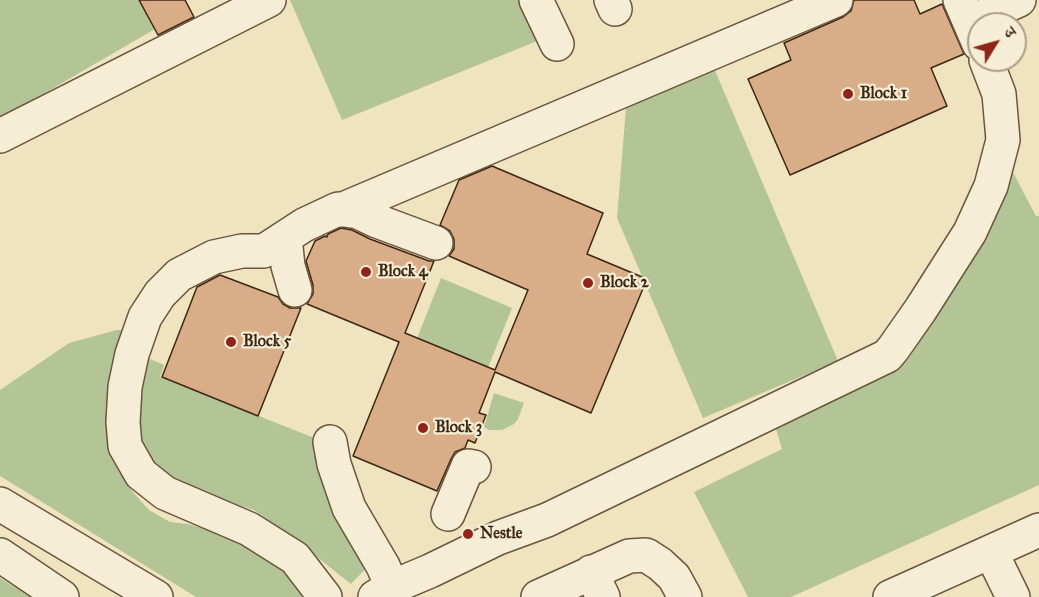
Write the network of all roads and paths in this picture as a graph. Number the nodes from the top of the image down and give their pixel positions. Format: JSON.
{"nodes":[{"id":1,"x":269,"y":0,"type":"edge"},
{"id":2,"x":536,"y":0,"type":"edge"},
{"id":3,"x":836,"y":0,"type":"edge"},
{"id":4,"x":1019,"y":0,"type":"edge"},
{"id":5,"x":235,"y":8,"type":"edge"},
{"id":6,"x":992,"y":12,"type":"edge"},
{"id":7,"x":557,"y":44,"type":"dead end"},
{"id":8,"x":991,"y":72,"type":"edge"},
{"id":9,"x":0,"y":136,"type":"edge"},
{"id":10,"x":341,"y":210,"type":"junction"},
{"id":11,"x":285,"y":238,"type":"junction"},
{"id":12,"x":436,"y":243,"type":"dead end"},
{"id":13,"x":295,"y":290,"type":"dead end"},
{"id":14,"x":330,"y":442,"type":"dead end"},
{"id":15,"x":474,"y":467,"type":"dead end"},
{"id":16,"x":0,"y":504,"type":"edge"},
{"id":17,"x":448,"y":514,"type":"dead end"},
{"id":18,"x":1039,"y":530,"type":"edge"},
{"id":19,"x":991,"y":552,"type":"junction"},
{"id":20,"x":0,"y":555,"type":"edge"},
{"id":21,"x":597,"y":585,"type":"edge"},
{"id":22,"x":383,"y":592,"type":"edge"},
{"id":23,"x":897,"y":596,"type":"edge"},
{"id":24,"x":62,"y":597,"type":"edge"},
{"id":25,"x":156,"y":597,"type":"edge"},
{"id":26,"x":325,"y":597,"type":"edge"},
{"id":27,"x":538,"y":597,"type":"edge"},
{"id":28,"x":685,"y":597,"type":"edge"},
{"id":29,"x":1013,"y":597,"type":"edge"}],
"edges":[{"from":1,"to":5,"type":"street"},
{"from":2,"to":7,"type":"street"},
{"from":3,"to":10,"type":"street"},
{"from":4,"to":6,"type":"street"},
{"from":5,"to":9,"type":"street"},
{"from":8,"to":22,"type":"street"},
{"from":10,"to":11,"type":"street"},
{"from":10,"to":12,"type":"street"},
{"from":11,"to":13,"type":"street"},
{"from":11,"to":26,"type":"street"},
{"from":14,"to":22,"type":"street"},
{"from":15,"to":17,"type":"street"},
{"from":16,"to":25,"type":"street"},
{"from":18,"to":19,"type":"street"},
{"from":19,"to":23,"type":"street"},
{"from":19,"to":29,"type":"street"},
{"from":20,"to":24,"type":"street"},
{"from":21,"to":27,"type":"street"},
{"from":21,"to":28,"type":"street"}]}
